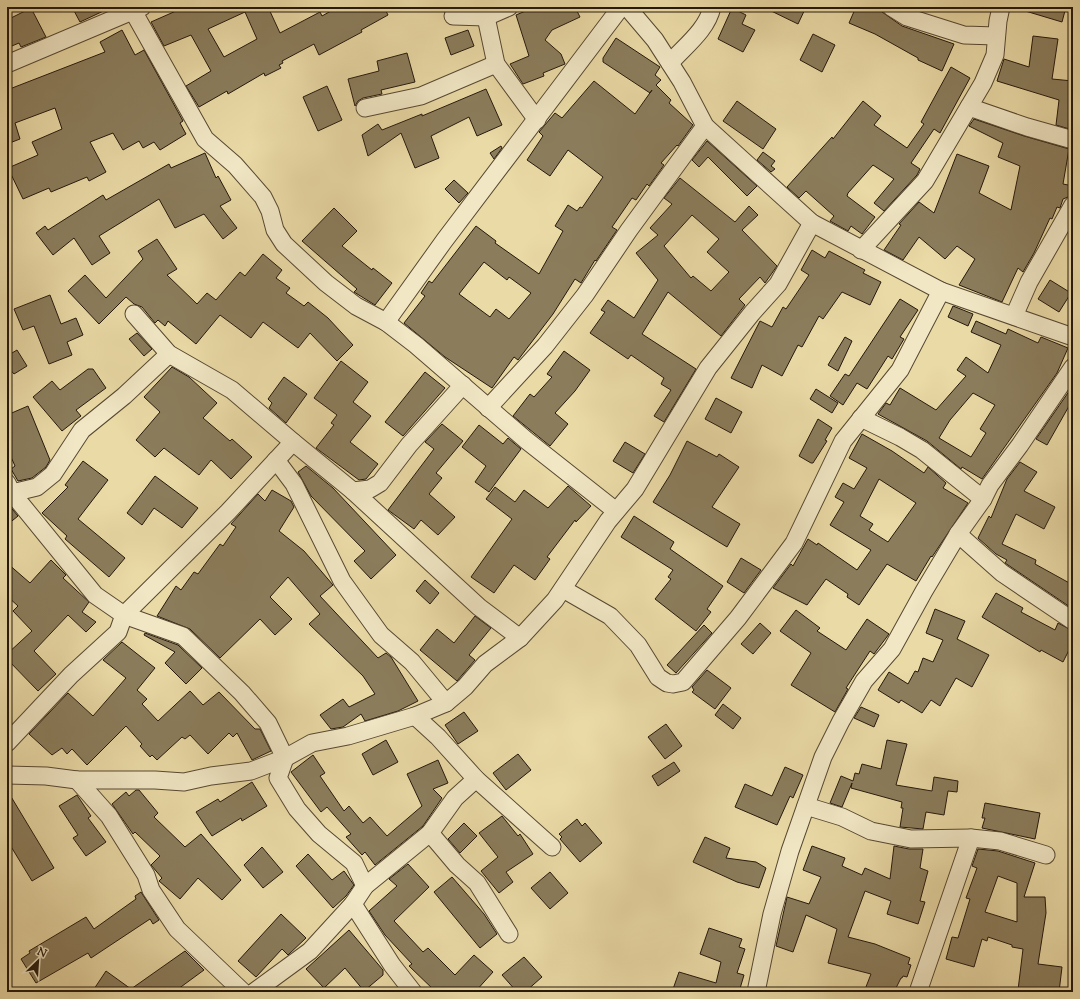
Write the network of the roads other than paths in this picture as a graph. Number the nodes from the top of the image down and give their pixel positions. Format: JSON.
{"nodes":[{"id":1,"x":509,"y":7,"type":"edge"},
{"id":2,"x":621,"y":7,"type":"edge"},
{"id":3,"x":627,"y":7,"type":"edge"},
{"id":4,"x":712,"y":7,"type":"edge"},
{"id":5,"x":891,"y":7,"type":"edge"},
{"id":6,"x":1002,"y":7,"type":"edge"},
{"id":7,"x":138,"y":9,"type":"edge"},
{"id":8,"x":453,"y":16,"type":"dead end"},
{"id":9,"x":486,"y":17,"type":"junction"},
{"id":10,"x":996,"y":36,"type":"junction"},
{"id":11,"x":670,"y":63,"type":"junction"},
{"id":12,"x":7,"y":64,"type":"edge"},
{"id":13,"x":496,"y":64,"type":"junction"},
{"id":14,"x":969,"y":107,"type":"junction"},
{"id":15,"x":365,"y":108,"type":"dead end"},
{"id":16,"x":537,"y":120,"type":"junction"},
{"id":17,"x":705,"y":126,"type":"junction"},
{"id":18,"x":1073,"y":140,"type":"edge"},
{"id":19,"x":1073,"y":206,"type":"edge"},
{"id":20,"x":812,"y":223,"type":"junction"},
{"id":21,"x":861,"y":250,"type":"junction"},
{"id":22,"x":941,"y":291,"type":"junction"},
{"id":23,"x":134,"y":314,"type":"dead end"},
{"id":24,"x":1014,"y":316,"type":"junction"},
{"id":25,"x":386,"y":322,"type":"junction"},
{"id":26,"x":1073,"y":337,"type":"edge"},
{"id":27,"x":169,"y":354,"type":"junction"},
{"id":28,"x":1073,"y":367,"type":"edge"},
{"id":29,"x":463,"y":385,"type":"junction"},
{"id":30,"x":488,"y":408,"type":"junction"},
{"id":31,"x":861,"y":418,"type":"junction"},
{"id":32,"x":293,"y":442,"type":"junction"},
{"id":33,"x":276,"y":460,"type":"junction"},
{"id":34,"x":9,"y":489,"type":"edge"},
{"id":35,"x":353,"y":491,"type":"junction"},
{"id":36,"x":983,"y":499,"type":"junction"},
{"id":37,"x":616,"y":511,"type":"junction"},
{"id":38,"x":958,"y":534,"type":"junction"},
{"id":39,"x":563,"y":589,"type":"junction"},
{"id":40,"x":124,"y":615,"type":"junction"},
{"id":41,"x":1073,"y":621,"type":"edge"},
{"id":42,"x":520,"y":638,"type":"junction"},
{"id":43,"x":446,"y":703,"type":"junction"},
{"id":44,"x":415,"y":716,"type":"junction"},
{"id":45,"x":7,"y":743,"type":"edge"},
{"id":46,"x":285,"y":758,"type":"junction"},
{"id":47,"x":7,"y":775,"type":"edge"},
{"id":48,"x":476,"y":779,"type":"junction"},
{"id":49,"x":77,"y":780,"type":"junction"},
{"id":50,"x":806,"y":806,"type":"junction"},
{"id":51,"x":430,"y":833,"type":"junction"},
{"id":52,"x":971,"y":838,"type":"junction"},
{"id":53,"x":552,"y":847,"type":"dead end"},
{"id":54,"x":1046,"y":855,"type":"dead end"},
{"id":55,"x":365,"y":886,"type":"junction"},
{"id":56,"x":352,"y":904,"type":"junction"},
{"id":57,"x":509,"y":934,"type":"dead end"},
{"id":58,"x":243,"y":992,"type":"edge"},
{"id":59,"x":254,"y":992,"type":"edge"},
{"id":60,"x":413,"y":992,"type":"edge"},
{"id":61,"x":756,"y":992,"type":"edge"},
{"id":62,"x":918,"y":992,"type":"edge"}],
"edges":[{"from":1,"to":9,"type":"street"},
{"from":2,"to":16,"type":"street"},
{"from":3,"to":11,"type":"street"},
{"from":4,"to":11,"type":"street"},
{"from":5,"to":10,"type":"street"},
{"from":6,"to":10,"type":"street"},
{"from":7,"to":12,"type":"street"},
{"from":7,"to":25,"type":"street"},
{"from":8,"to":9,"type":"street"},
{"from":9,"to":13,"type":"street"},
{"from":10,"to":14,"type":"street"},
{"from":11,"to":17,"type":"street"},
{"from":13,"to":15,"type":"street"},
{"from":13,"to":16,"type":"street"},
{"from":14,"to":18,"type":"street"},
{"from":14,"to":21,"type":"street"},
{"from":16,"to":25,"type":"street"},
{"from":17,"to":20,"type":"street"},
{"from":17,"to":30,"type":"street"},
{"from":19,"to":24,"type":"street"},
{"from":20,"to":21,"type":"street"},
{"from":20,"to":37,"type":"street"},
{"from":21,"to":22,"type":"street"},
{"from":22,"to":24,"type":"street"},
{"from":22,"to":31,"type":"street"},
{"from":23,"to":27,"type":"street"},
{"from":24,"to":26,"type":"street"},
{"from":25,"to":29,"type":"street"},
{"from":27,"to":32,"type":"street"},
{"from":27,"to":34,"type":"street"},
{"from":28,"to":36,"type":"street"},
{"from":29,"to":30,"type":"street"},
{"from":29,"to":35,"type":"street"},
{"from":30,"to":37,"type":"street"},
{"from":31,"to":36,"type":"street"},
{"from":31,"to":39,"type":"street"},
{"from":32,"to":33,"type":"street"},
{"from":32,"to":35,"type":"street"},
{"from":33,"to":40,"type":"street"},
{"from":33,"to":43,"type":"street"},
{"from":34,"to":40,"type":"street"},
{"from":35,"to":42,"type":"street"},
{"from":36,"to":38,"type":"street"},
{"from":37,"to":39,"type":"street"},
{"from":38,"to":41,"type":"street"},
{"from":38,"to":50,"type":"street"},
{"from":39,"to":42,"type":"street"},
{"from":40,"to":45,"type":"street"},
{"from":40,"to":46,"type":"street"},
{"from":42,"to":43,"type":"street"},
{"from":43,"to":44,"type":"street"},
{"from":44,"to":46,"type":"street"},
{"from":44,"to":48,"type":"street"},
{"from":46,"to":49,"type":"street"},
{"from":46,"to":55,"type":"street"},
{"from":47,"to":49,"type":"street"},
{"from":48,"to":51,"type":"street"},
{"from":48,"to":53,"type":"street"},
{"from":49,"to":58,"type":"street"},
{"from":50,"to":52,"type":"street"},
{"from":50,"to":61,"type":"street"},
{"from":51,"to":55,"type":"street"},
{"from":51,"to":57,"type":"street"},
{"from":52,"to":54,"type":"street"},
{"from":52,"to":62,"type":"street"},
{"from":55,"to":56,"type":"street"},
{"from":56,"to":59,"type":"street"},
{"from":56,"to":60,"type":"street"}]}
